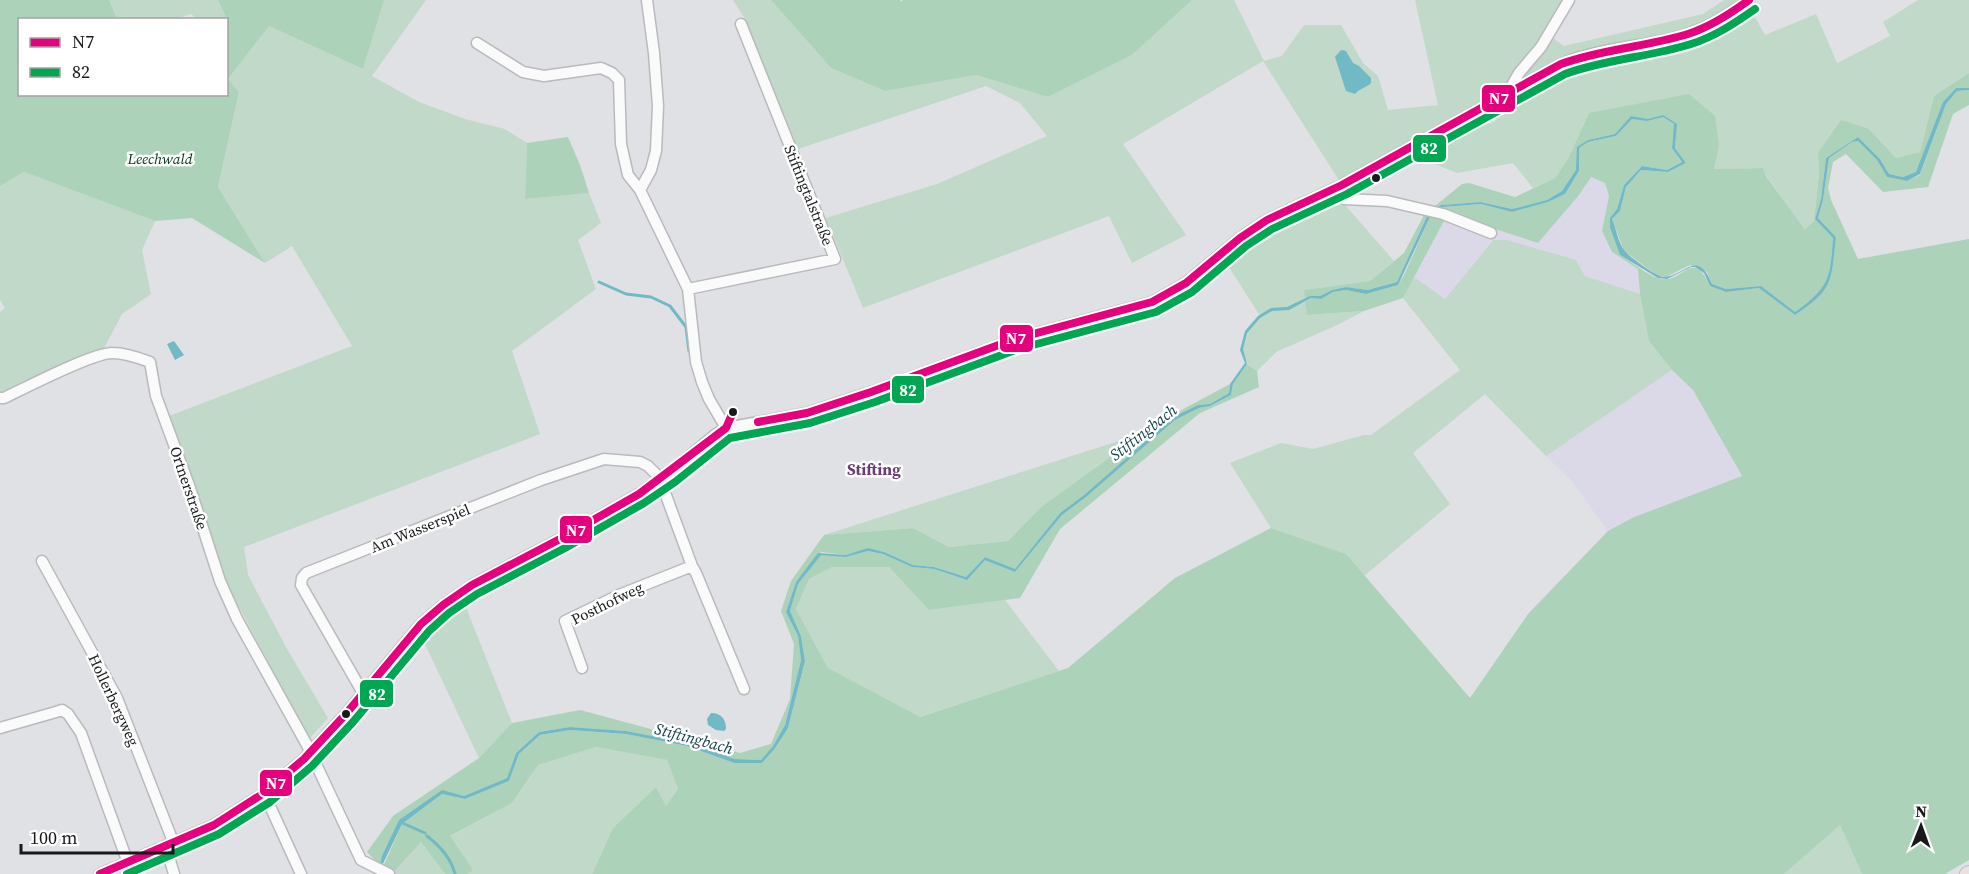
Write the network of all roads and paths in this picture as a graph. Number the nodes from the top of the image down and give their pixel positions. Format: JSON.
{"nodes":[{"id":1,"x":646,"y":0,"type":"edge"},
{"id":2,"x":1569,"y":0,"type":"edge"},
{"id":3,"x":1749,"y":0,"type":"edge"},
{"id":4,"x":741,"y":24,"type":"dead end"},
{"id":5,"x":477,"y":44,"type":"dead end"},
{"id":6,"x":1507,"y":93,"type":"junction"},
{"id":7,"x":1333,"y":189,"type":"junction"},
{"id":8,"x":640,"y":190,"type":"junction"},
{"id":9,"x":1491,"y":233,"type":"dead end"},
{"id":10,"x":687,"y":289,"type":"junction"},
{"id":11,"x":0,"y":398,"type":"edge"},
{"id":12,"x":726,"y":428,"type":"junction"},
{"id":13,"x":660,"y":480,"type":"junction"},
{"id":14,"x":42,"y":561,"type":"dead end"},
{"id":15,"x":692,"y":566,"type":"junction"},
{"id":16,"x":582,"y":668,"type":"dead end"},
{"id":17,"x":744,"y":688,"type":"dead end"},
{"id":18,"x":363,"y":693,"type":"junction"},
{"id":19,"x":0,"y":728,"type":"edge"},
{"id":20,"x":310,"y":752,"type":"junction"},
{"id":21,"x":264,"y":793,"type":"junction"},
{"id":22,"x":170,"y":845,"type":"junction"},
{"id":23,"x":128,"y":863,"type":"junction"},
{"id":24,"x":100,"y":874,"type":"edge"},
{"id":25,"x":174,"y":874,"type":"edge"},
{"id":26,"x":301,"y":874,"type":"edge"},
{"id":27,"x":389,"y":874,"type":"edge"}],
"edges":[{"from":1,"to":8,"type":"street"},
{"from":2,"to":6,"type":"street"},
{"from":3,"to":6,"type":"street"},
{"from":4,"to":10,"type":"street","name":"Stiftingtalstraße"},
{"from":5,"to":8,"type":"street"},
{"from":6,"to":7,"type":"street"},
{"from":7,"to":9,"type":"street"},
{"from":7,"to":12,"type":"street"},
{"from":8,"to":10,"type":"street"},
{"from":10,"to":12,"type":"street"},
{"from":11,"to":20,"type":"street","name":"Ortnerstraße"},
{"from":12,"to":13,"type":"street"},
{"from":13,"to":15,"type":"street"},
{"from":13,"to":18,"type":"street"},
{"from":13,"to":18,"type":"street","name":"Am Wasserspiel"},
{"from":14,"to":22,"type":"street","name":"Hollerbergweg"},
{"from":15,"to":16,"type":"street","name":"Posthofweg"},
{"from":15,"to":17,"type":"street"},
{"from":18,"to":20,"type":"street"},
{"from":19,"to":23,"type":"street"},
{"from":20,"to":21,"type":"street"},
{"from":20,"to":27,"type":"street"},
{"from":21,"to":22,"type":"street"},
{"from":21,"to":26,"type":"street"},
{"from":22,"to":23,"type":"street"},
{"from":22,"to":25,"type":"street"},
{"from":23,"to":24,"type":"street"}]}
